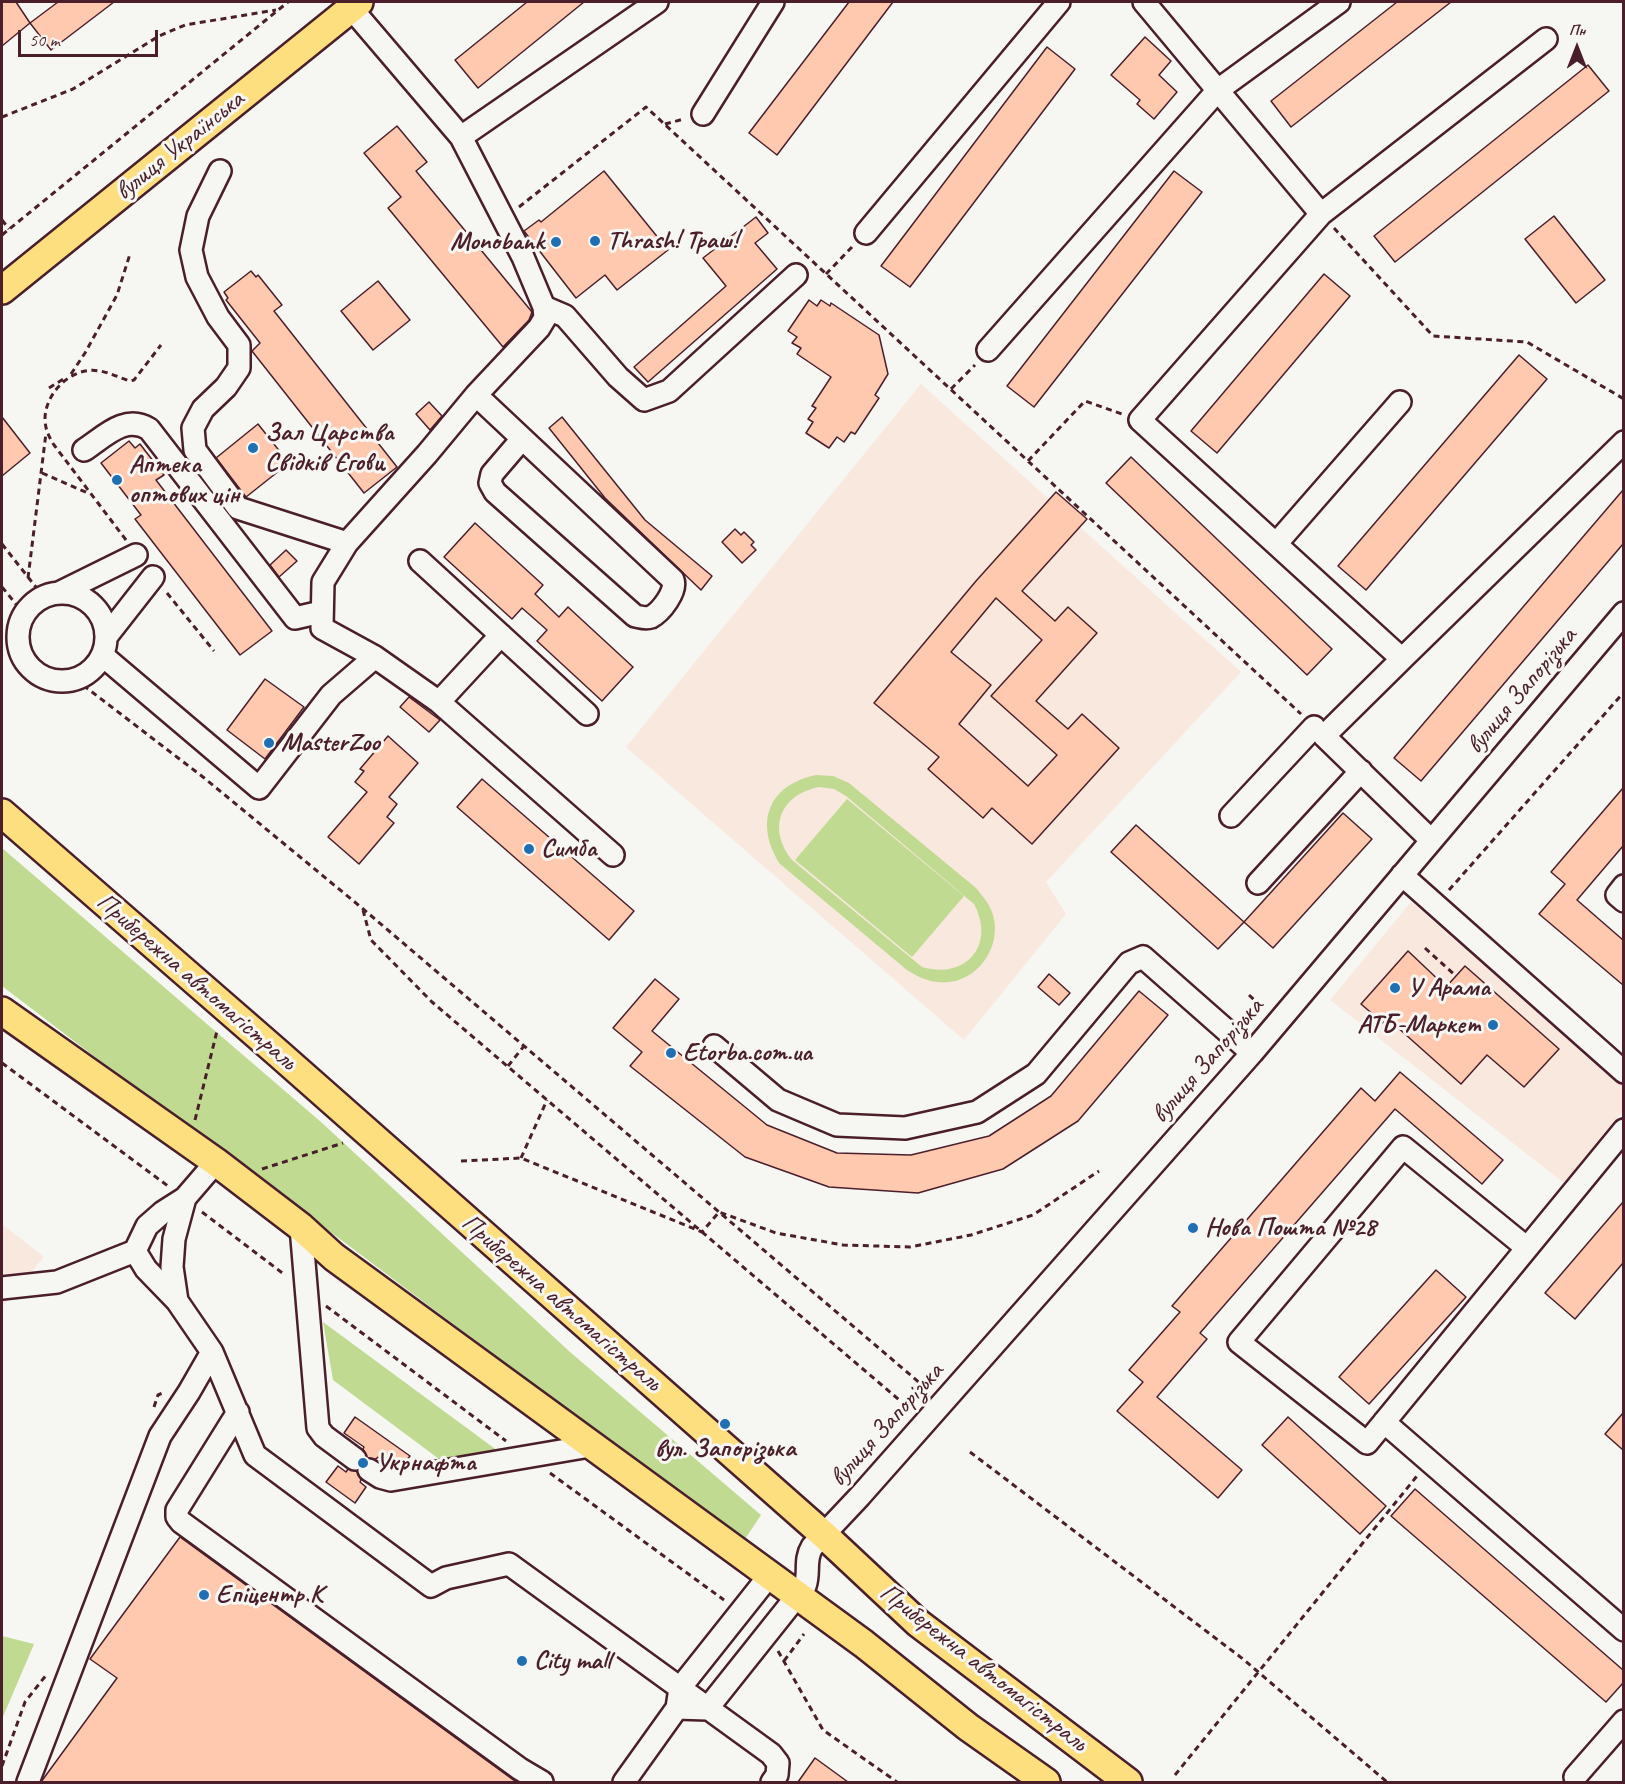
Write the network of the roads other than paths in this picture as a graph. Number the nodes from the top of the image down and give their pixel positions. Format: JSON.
{"nodes":[{"id":1,"x":657,"y":2,"type":"edge"},
{"id":2,"x":773,"y":2,"type":"edge"},
{"id":3,"x":1059,"y":2,"type":"edge"},
{"id":4,"x":1144,"y":2,"type":"edge"},
{"id":5,"x":1339,"y":2,"type":"edge"},
{"id":6,"x":355,"y":5,"type":"edge"},
{"id":7,"x":1546,"y":39,"type":"dead end"},
{"id":8,"x":1218,"y":90,"type":"junction"},
{"id":9,"x":703,"y":114,"type":"dead end"},
{"id":10,"x":461,"y":137,"type":"junction"},
{"id":11,"x":220,"y":171,"type":"dead end"},
{"id":12,"x":1321,"y":214,"type":"junction"},
{"id":13,"x":866,"y":233,"type":"road end"},
{"id":14,"x":796,"y":275,"type":"dead end"},
{"id":15,"x":2,"y":290,"type":"edge"},
{"id":16,"x":544,"y":307,"type":"junction"},
{"id":17,"x":988,"y":350,"type":"road end"},
{"id":18,"x":476,"y":395,"type":"junction"},
{"id":19,"x":1400,"y":402,"type":"dead end"},
{"id":20,"x":522,"y":440,"type":"junction"},
{"id":21,"x":1623,"y":442,"type":"edge"},
{"id":22,"x":84,"y":450,"type":"dead end"},
{"id":23,"x":347,"y":543,"type":"junction"},
{"id":24,"x":1276,"y":544,"type":"junction"},
{"id":25,"x":136,"y":555,"type":"road end"},
{"id":26,"x":420,"y":561,"type":"dead end"},
{"id":27,"x":153,"y":577,"type":"road end"},
{"id":28,"x":51,"y":595,"type":"junction"},
{"id":29,"x":321,"y":612,"type":"junction"},
{"id":30,"x":1623,"y":613,"type":"edge"},
{"id":31,"x":501,"y":635,"type":"junction"},
{"id":32,"x":104,"y":646,"type":"junction"},
{"id":33,"x":375,"y":657,"type":"junction"},
{"id":34,"x":1402,"y":659,"type":"junction"},
{"id":35,"x":440,"y":702,"type":"junction"},
{"id":36,"x":587,"y":714,"type":"dead end"},
{"id":37,"x":1314,"y":727,"type":"road end"},
{"id":38,"x":1361,"y":771,"type":"junction"},
{"id":39,"x":2,"y":813,"type":"edge"},
{"id":40,"x":1231,"y":816,"type":"dead end"},
{"id":41,"x":1431,"y":840,"type":"junction"},
{"id":42,"x":613,"y":855,"type":"dead end"},
{"id":43,"x":1402,"y":875,"type":"junction"},
{"id":44,"x":1258,"y":883,"type":"dead end"},
{"id":45,"x":1623,"y":886,"type":"edge"},
{"id":46,"x":1623,"y":901,"type":"edge"},
{"id":47,"x":2,"y":1011,"type":"edge"},
{"id":48,"x":714,"y":1046,"type":"dead end"},
{"id":49,"x":1252,"y":1053,"type":"junction"},
{"id":50,"x":1623,"y":1072,"type":"edge"},
{"id":51,"x":1623,"y":1130,"type":"edge"},
{"id":52,"x":216,"y":1162,"type":"junction"},
{"id":53,"x":185,"y":1198,"type":"junction"},
{"id":54,"x":301,"y":1227,"type":"junction"},
{"id":55,"x":1527,"y":1248,"type":"junction"},
{"id":56,"x":135,"y":1251,"type":"junction"},
{"id":57,"x":2,"y":1288,"type":"edge"},
{"id":58,"x":177,"y":1301,"type":"junction"},
{"id":59,"x":212,"y":1352,"type":"junction"},
{"id":60,"x":238,"y":1412,"type":"junction"},
{"id":61,"x":1384,"y":1422,"type":"junction"},
{"id":62,"x":590,"y":1446,"type":"junction"},
{"id":63,"x":824,"y":1535,"type":"junction"},
{"id":64,"x":769,"y":1576,"type":"junction"},
{"id":65,"x":797,"y":1596,"type":"junction"},
{"id":66,"x":1623,"y":1630,"type":"edge"},
{"id":67,"x":679,"y":1698,"type":"junction"},
{"id":68,"x":708,"y":1709,"type":"junction"},
{"id":69,"x":1623,"y":1721,"type":"edge"},
{"id":70,"x":1575,"y":1776,"type":"dead end"},
{"id":71,"x":28,"y":1782,"type":"edge"},
{"id":72,"x":542,"y":1782,"type":"edge"},
{"id":73,"x":624,"y":1782,"type":"edge"},
{"id":74,"x":772,"y":1782,"type":"edge"},
{"id":75,"x":1046,"y":1782,"type":"edge"},
{"id":76,"x":1128,"y":1782,"type":"edge"}],
"edges":[{"from":1,"to":10,"type":"street"},
{"from":2,"to":9,"type":"street"},
{"from":3,"to":13,"type":"street"},
{"from":4,"to":8,"type":"street"},
{"from":5,"to":8,"type":"street"},
{"from":6,"to":10,"type":"street"},
{"from":6,"to":15,"type":"main road","name":"вулиця Українська"},
{"from":7,"to":12,"type":"street"},
{"from":8,"to":12,"type":"street"},
{"from":8,"to":17,"type":"street"},
{"from":10,"to":16,"type":"street"},
{"from":11,"to":23,"type":"street"},
{"from":12,"to":24,"type":"street"},
{"from":14,"to":16,"type":"street"},
{"from":16,"to":18,"type":"street"},
{"from":18,"to":20,"type":"street"},
{"from":18,"to":23,"type":"street"},
{"from":19,"to":24,"type":"street"},
{"from":20,"to":20,"type":"street"},
{"from":21,"to":34,"type":"street"},
{"from":22,"to":29,"type":"street"},
{"from":23,"to":29,"type":"street"},
{"from":24,"to":34,"type":"street"},
{"from":25,"to":28,"type":"street"},
{"from":26,"to":31,"type":"street"},
{"from":27,"to":32,"type":"street"},
{"from":28,"to":32,"type":"street"},
{"from":28,"to":32,"type":"street"},
{"from":29,"to":33,"type":"street"},
{"from":30,"to":41,"type":"street","name":"вулиця Запорізька"},
{"from":31,"to":35,"type":"street"},
{"from":31,"to":36,"type":"street"},
{"from":32,"to":33,"type":"street"},
{"from":33,"to":35,"type":"street"},
{"from":34,"to":38,"type":"street"},
{"from":35,"to":42,"type":"street"},
{"from":37,"to":40,"type":"street"},
{"from":38,"to":41,"type":"street"},
{"from":38,"to":44,"type":"street"},
{"from":39,"to":63,"type":"main road","name":"Прибережна автомагістраль"},
{"from":41,"to":43,"type":"street","name":"вулиця Запорізька"},
{"from":43,"to":49,"type":"street","name":"вулиця Запорізька"},
{"from":43,"to":50,"type":"street"},
{"from":45,"to":46,"type":"street"},
{"from":47,"to":52,"type":"main road","name":"Прибережна автомагістраль"},
{"from":48,"to":49,"type":"street"},
{"from":49,"to":63,"type":"street","name":"вулиця Запорізька"},
{"from":51,"to":55,"type":"street"},
{"from":52,"to":53,"type":"street"},
{"from":52,"to":54,"type":"main road","name":"Прибережна автомагістраль"},
{"from":53,"to":56,"type":"street"},
{"from":53,"to":58,"type":"street"},
{"from":54,"to":62,"type":"main road","name":"Прибережна автомагістраль"},
{"from":54,"to":62,"type":"street"},
{"from":55,"to":61,"type":"street"},
{"from":55,"to":61,"type":"street"},
{"from":56,"to":57,"type":"street"},
{"from":56,"to":58,"type":"street"},
{"from":58,"to":59,"type":"street"},
{"from":59,"to":60,"type":"street"},
{"from":59,"to":71,"type":"street"},
{"from":60,"to":67,"type":"street"},
{"from":60,"to":72,"type":"street"},
{"from":61,"to":66,"type":"street"},
{"from":62,"to":64,"type":"main road","name":"Прибережна автомагістраль"},
{"from":63,"to":65,"type":"street","name":"вулиця Запорізька"},
{"from":63,"to":76,"type":"main road","name":"Прибережна автомагістраль"},
{"from":64,"to":65,"type":"main road","name":"Прибережна автомагістраль"},
{"from":64,"to":67,"type":"street"},
{"from":65,"to":68,"type":"street","name":"вулиця Запорізька"},
{"from":65,"to":75,"type":"main road","name":"Прибережна автомагістраль"},
{"from":67,"to":68,"type":"street"},
{"from":67,"to":73,"type":"street"},
{"from":68,"to":74,"type":"street"},
{"from":69,"to":70,"type":"street"}]}
